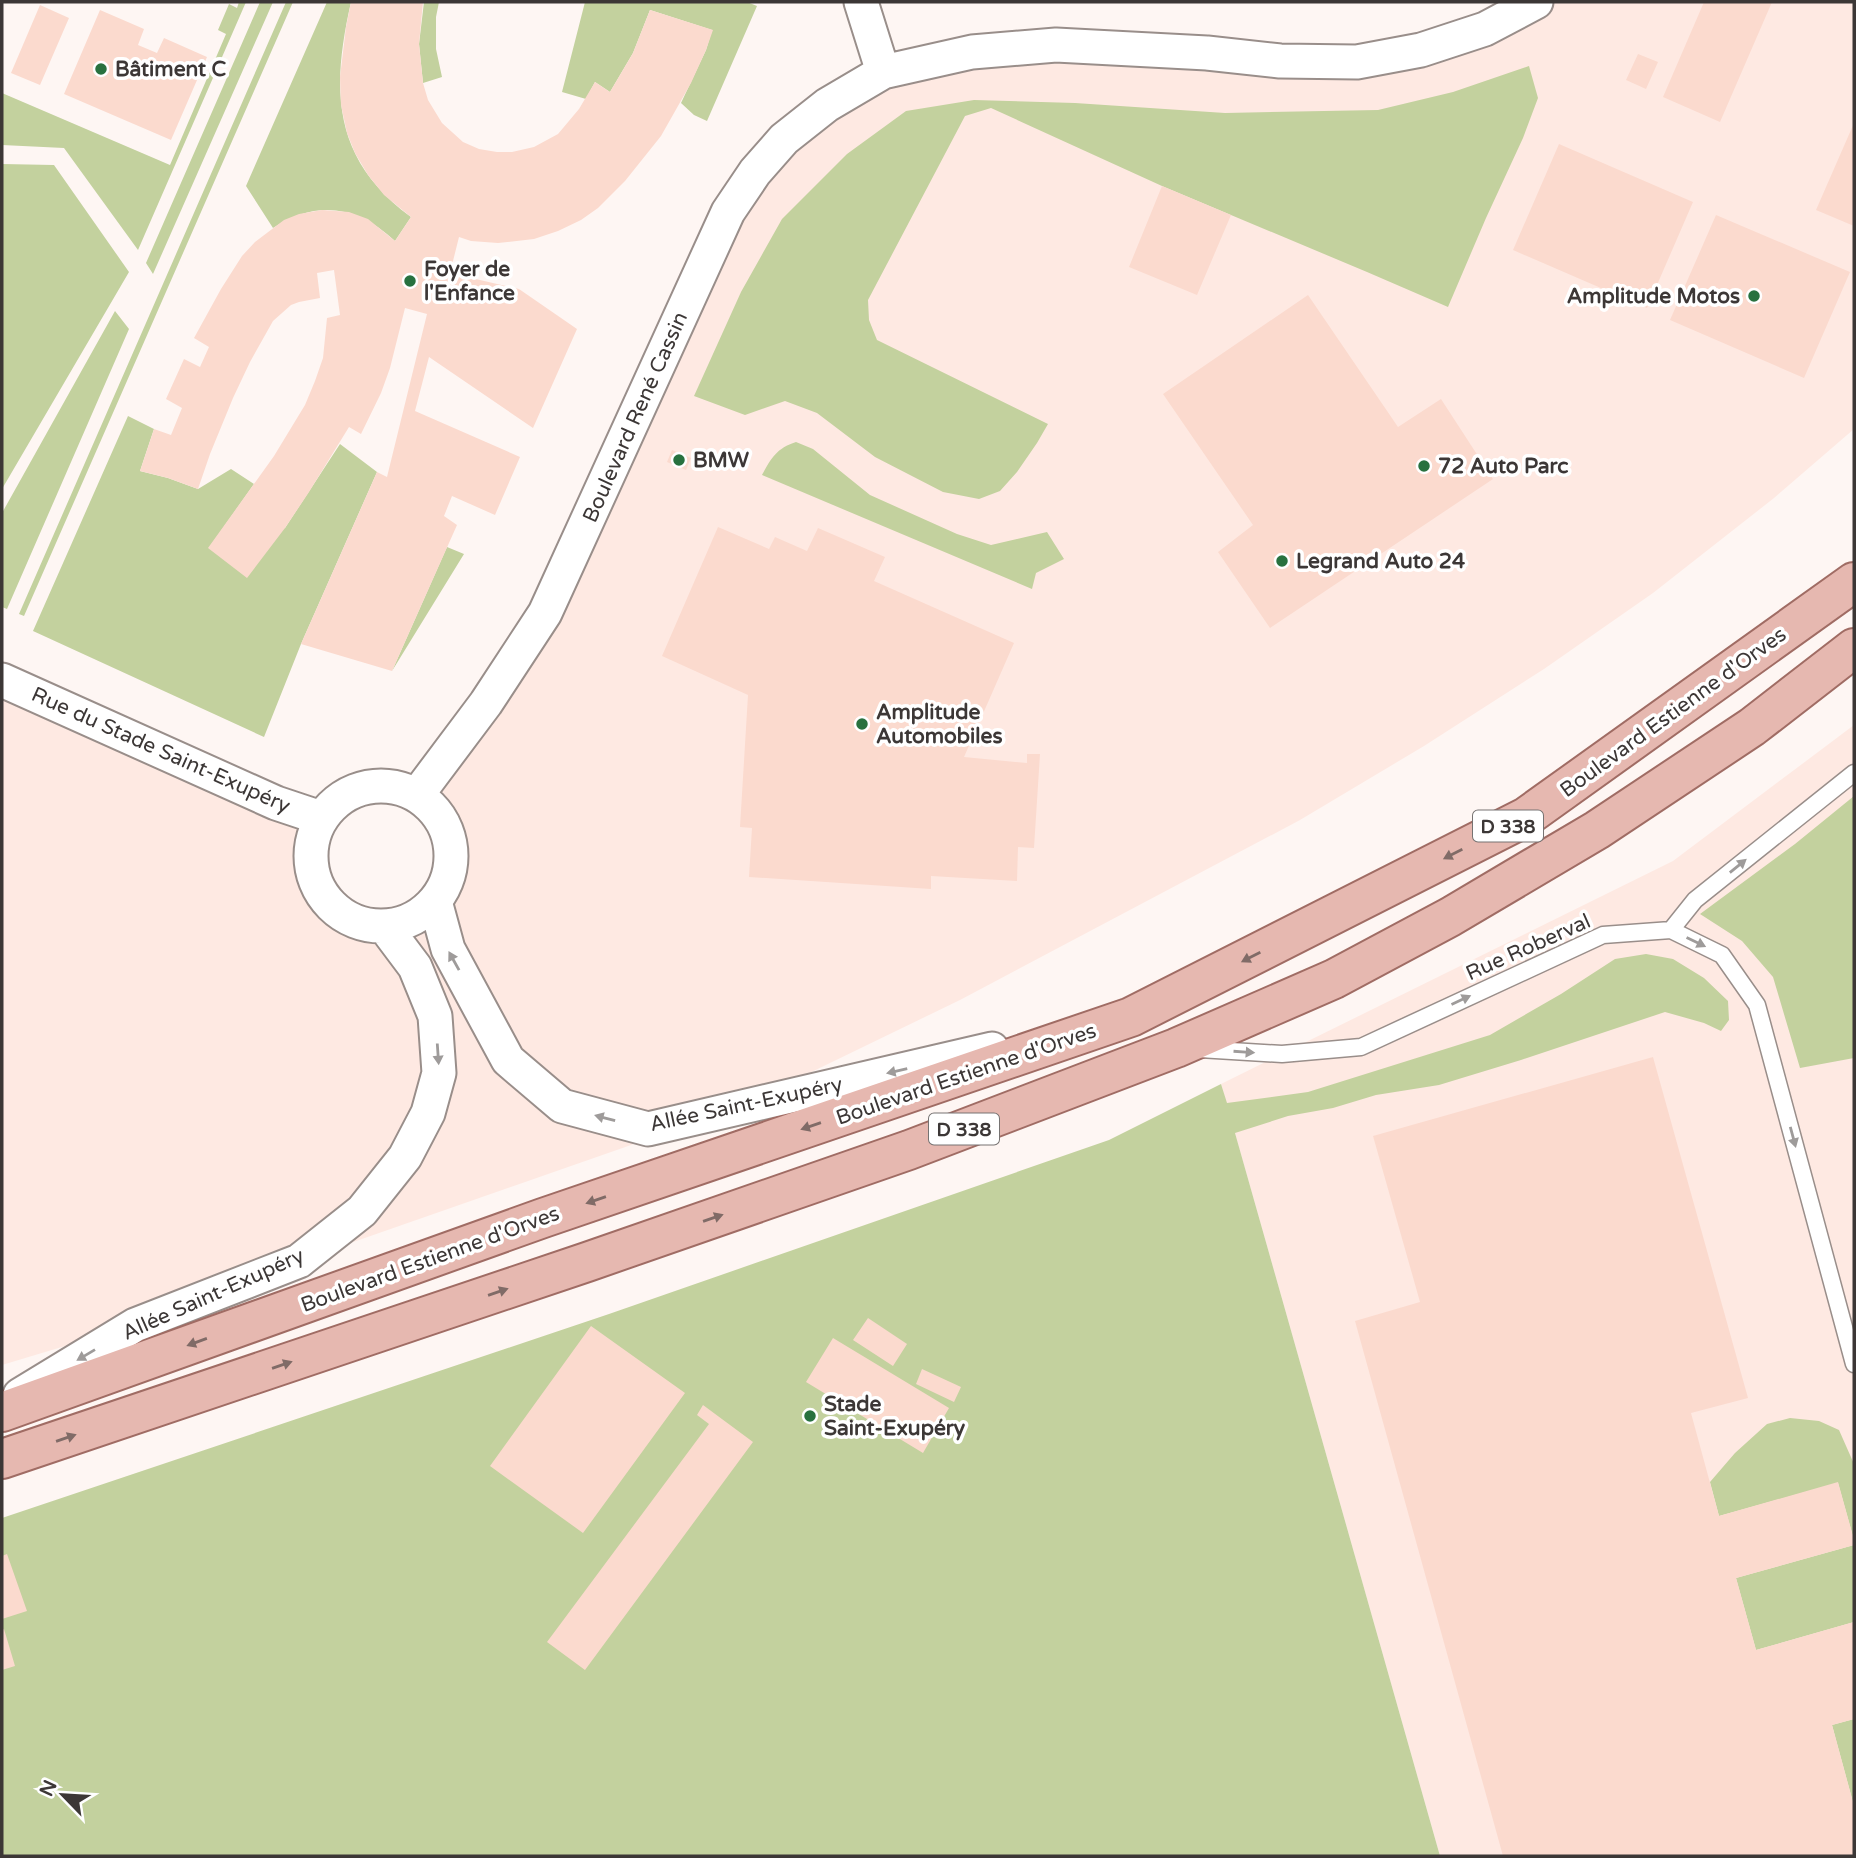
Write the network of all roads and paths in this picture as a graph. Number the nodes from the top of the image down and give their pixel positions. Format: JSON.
{"nodes":[{"id":1,"x":861,"y":2,"type":"edge"},
{"id":2,"x":1536,"y":2,"type":"edge"},
{"id":3,"x":883,"y":72,"type":"junction"},
{"id":4,"x":1854,"y":582,"type":"edge"},
{"id":5,"x":1854,"y":648,"type":"edge"},
{"id":6,"x":2,"y":680,"type":"edge"},
{"id":7,"x":1854,"y":773,"type":"edge"},
{"id":8,"x":417,"y":795,"type":"junction"},
{"id":9,"x":321,"y":818,"type":"junction"},
{"id":10,"x":435,"y":901,"type":"junction"},
{"id":11,"x":385,"y":927,"type":"junction"},
{"id":12,"x":1671,"y":930,"type":"junction"},
{"id":13,"x":1131,"y":1017,"type":"junction"},
{"id":14,"x":1176,"y":1048,"type":"junction"},
{"id":15,"x":1854,"y":1364,"type":"edge"},
{"id":16,"x":2,"y":1406,"type":"edge"},
{"id":17,"x":2,"y":1412,"type":"edge"},
{"id":18,"x":2,"y":1459,"type":"edge"}],
"edges":[{"from":1,"to":3,"type":"street"},
{"from":2,"to":3,"type":"street","name":"Boulevard René Cassin"},
{"from":3,"to":8,"type":"street","name":"Boulevard René Cassin"},
{"from":4,"to":13,"type":"main road","name":"Boulevard Estienne d'Orves","number":"D 338","one_way":true},
{"from":5,"to":14,"type":"main road","number":"D 338"},
{"from":6,"to":9,"type":"street","name":"Rue du Stade Saint-Exupéry"},
{"from":12,"to":7,"type":"lane","one_way":true},
{"from":8,"to":9,"type":"street"},
{"from":8,"to":10,"type":"street"},
{"from":9,"to":11,"type":"street"},
{"from":10,"to":11,"type":"street"},
{"from":13,"to":10,"type":"street","name":"Allée Saint-Exupéry","one_way":true},
{"from":11,"to":16,"type":"street","name":"Allée Saint-Exupéry","one_way":true},
{"from":14,"to":12,"type":"lane","name":"Rue Roberval","one_way":true},
{"from":12,"to":15,"type":"lane","one_way":true},
{"from":13,"to":17,"type":"main road","name":"Boulevard Estienne d'Orves","number":"D 338","one_way":true},
{"from":18,"to":14,"type":"main road","number":"D 338","one_way":true}]}
